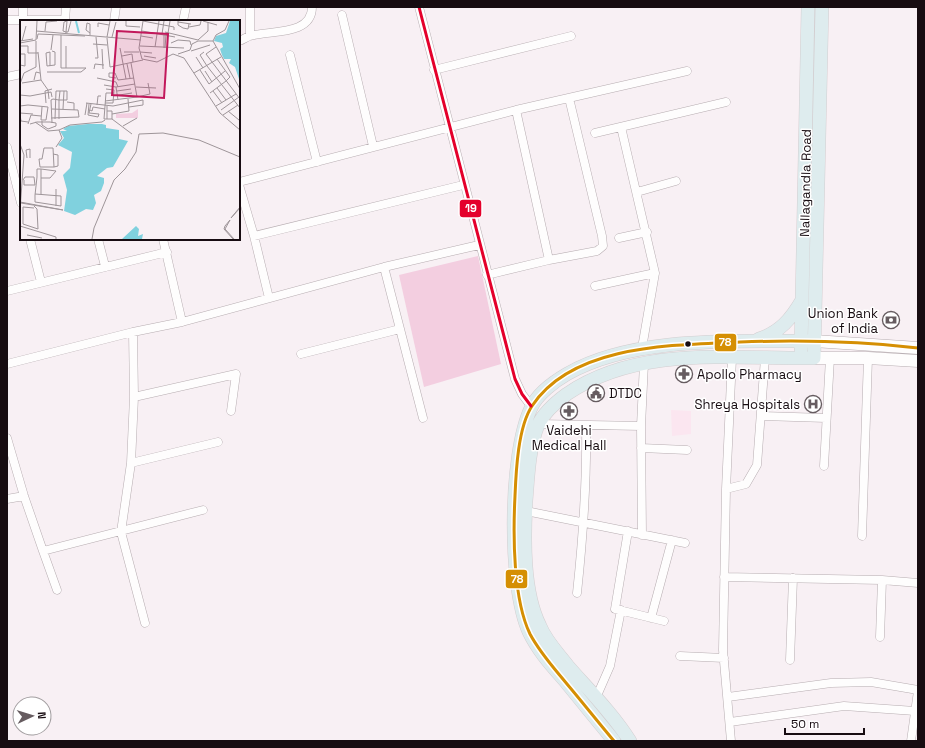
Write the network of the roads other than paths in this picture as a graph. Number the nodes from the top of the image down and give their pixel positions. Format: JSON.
{"nodes":[{"id":1,"x":23,"y":7,"type":"edge"},
{"id":2,"x":66,"y":7,"type":"edge"},
{"id":3,"x":116,"y":7,"type":"edge"},
{"id":4,"x":186,"y":7,"type":"edge"},
{"id":5,"x":250,"y":7,"type":"edge"},
{"id":6,"x":312,"y":7,"type":"edge"},
{"id":7,"x":419,"y":7,"type":"edge"},
{"id":8,"x":808,"y":7,"type":"edge"},
{"id":9,"x":822,"y":7,"type":"edge"},
{"id":10,"x":342,"y":16,"type":"dead end"},
{"id":11,"x":7,"y":20,"type":"edge"},
{"id":12,"x":23,"y":20,"type":"junction"},
{"id":13,"x":114,"y":20,"type":"edge"},
{"id":14,"x":183,"y":20,"type":"edge"},
{"id":15,"x":250,"y":36,"type":"junction"},
{"id":16,"x":572,"y":36,"type":"dead end"},
{"id":17,"x":240,"y":41,"type":"edge"},
{"id":18,"x":290,"y":55,"type":"dead end"},
{"id":19,"x":434,"y":70,"type":"junction"},
{"id":20,"x":687,"y":71,"type":"dead end"},
{"id":21,"x":20,"y":74,"type":"edge"},
{"id":22,"x":7,"y":78,"type":"edge"},
{"id":23,"x":569,"y":98,"type":"junction"},
{"id":24,"x":726,"y":102,"type":"dead end"},
{"id":25,"x":516,"y":110,"type":"junction"},
{"id":26,"x":449,"y":127,"type":"junction"},
{"id":27,"x":621,"y":127,"type":"junction"},
{"id":28,"x":595,"y":133,"type":"dead end"},
{"id":29,"x":373,"y":146,"type":"junction"},
{"id":30,"x":7,"y":147,"type":"edge"},
{"id":31,"x":317,"y":162,"type":"junction"},
{"id":32,"x":676,"y":181,"type":"dead end"},
{"id":33,"x":240,"y":182,"type":"edge"},
{"id":34,"x":463,"y":185,"type":"junction"},
{"id":35,"x":240,"y":188,"type":"edge"},
{"id":36,"x":637,"y":192,"type":"junction"},
{"id":37,"x":20,"y":199,"type":"edge"},
{"id":38,"x":647,"y":232,"type":"junction"},
{"id":39,"x":254,"y":236,"type":"junction"},
{"id":40,"x":619,"y":238,"type":"dead end"},
{"id":41,"x":30,"y":240,"type":"edge"},
{"id":42,"x":98,"y":240,"type":"edge"},
{"id":43,"x":163,"y":240,"type":"edge"},
{"id":44,"x":479,"y":245,"type":"junction"},
{"id":45,"x":167,"y":252,"type":"junction"},
{"id":46,"x":549,"y":260,"type":"junction"},
{"id":47,"x":105,"y":266,"type":"junction"},
{"id":48,"x":384,"y":267,"type":"junction"},
{"id":49,"x":655,"y":273,"type":"junction"},
{"id":50,"x":487,"y":275,"type":"junction"},
{"id":51,"x":40,"y":282,"type":"junction"},
{"id":52,"x":595,"y":286,"type":"dead end"},
{"id":53,"x":7,"y":291,"type":"edge"},
{"id":54,"x":269,"y":298,"type":"junction"},
{"id":55,"x":803,"y":299,"type":"junction"},
{"id":56,"x":182,"y":322,"type":"junction"},
{"id":57,"x":400,"y":329,"type":"junction"},
{"id":58,"x":132,"y":332,"type":"junction"},
{"id":59,"x":808,"y":341,"type":"junction"},
{"id":60,"x":752,"y":342,"type":"junction"},
{"id":61,"x":642,"y":348,"type":"junction"},
{"id":62,"x":918,"y":348,"type":"edge"},
{"id":63,"x":301,"y":354,"type":"dead end"},
{"id":64,"x":732,"y":358,"type":"junction"},
{"id":65,"x":765,"y":358,"type":"junction"},
{"id":66,"x":807,"y":358,"type":"junction"},
{"id":67,"x":830,"y":358,"type":"junction"},
{"id":68,"x":868,"y":358,"type":"junction"},
{"id":69,"x":918,"y":361,"type":"edge"},
{"id":70,"x":644,"y":363,"type":"junction"},
{"id":71,"x":7,"y":364,"type":"edge"},
{"id":72,"x":134,"y":397,"type":"junction"},
{"id":73,"x":531,"y":406,"type":"junction"},
{"id":74,"x":231,"y":411,"type":"dead end"},
{"id":75,"x":761,"y":416,"type":"junction"},
{"id":76,"x":423,"y":418,"type":"dead end"},
{"id":77,"x":826,"y":418,"type":"junction"},
{"id":78,"x":538,"y":424,"type":"junction"},
{"id":79,"x":586,"y":425,"type":"junction"},
{"id":80,"x":641,"y":426,"type":"junction"},
{"id":81,"x":7,"y":438,"type":"edge"},
{"id":82,"x":218,"y":442,"type":"dead end"},
{"id":83,"x":641,"y":448,"type":"junction"},
{"id":84,"x":688,"y":450,"type":"dead end"},
{"id":85,"x":131,"y":463,"type":"junction"},
{"id":86,"x":824,"y":466,"type":"dead end"},
{"id":87,"x":726,"y":489,"type":"junction"},
{"id":88,"x":24,"y":496,"type":"junction"},
{"id":89,"x":7,"y":499,"type":"edge"},
{"id":90,"x":203,"y":510,"type":"dead end"},
{"id":91,"x":526,"y":511,"type":"junction"},
{"id":92,"x":584,"y":522,"type":"junction"},
{"id":93,"x":628,"y":531,"type":"junction"},
{"id":94,"x":121,"y":532,"type":"junction"},
{"id":95,"x":642,"y":534,"type":"junction"},
{"id":96,"x":862,"y":536,"type":"dead end"},
{"id":97,"x":672,"y":540,"type":"junction"},
{"id":98,"x":685,"y":543,"type":"dead end"},
{"id":99,"x":43,"y":551,"type":"junction"},
{"id":100,"x":724,"y":577,"type":"junction"},
{"id":101,"x":793,"y":578,"type":"junction"},
{"id":102,"x":882,"y":580,"type":"junction"},
{"id":103,"x":918,"y":583,"type":"edge"},
{"id":104,"x":57,"y":590,"type":"dead end"},
{"id":105,"x":577,"y":594,"type":"dead end"},
{"id":106,"x":621,"y":610,"type":"junction"},
{"id":107,"x":652,"y":618,"type":"junction"},
{"id":108,"x":664,"y":621,"type":"dead end"},
{"id":109,"x":145,"y":623,"type":"dead end"},
{"id":110,"x":880,"y":636,"type":"dead end"},
{"id":111,"x":680,"y":656,"type":"dead end"},
{"id":112,"x":724,"y":658,"type":"junction"},
{"id":113,"x":790,"y":660,"type":"dead end"},
{"id":114,"x":918,"y":693,"type":"edge"},
{"id":115,"x":728,"y":697,"type":"junction"},
{"id":116,"x":596,"y":698,"type":"junction"},
{"id":117,"x":915,"y":711,"type":"junction"},
{"id":118,"x":730,"y":722,"type":"junction"},
{"id":119,"x":614,"y":741,"type":"edge"},
{"id":120,"x":630,"y":741,"type":"edge"},
{"id":121,"x":731,"y":741,"type":"edge"},
{"id":122,"x":911,"y":741,"type":"edge"}],
"edges":[{"from":1,"to":12,"type":"street"},
{"from":2,"to":12,"type":"street"},
{"from":3,"to":13,"type":"street"},
{"from":4,"to":14,"type":"street"},
{"from":5,"to":15,"type":"street"},
{"from":6,"to":15,"type":"street"},
{"from":7,"to":19,"type":"street"},
{"from":8,"to":55,"type":"main road","name":"Nallagandla Road"},
{"from":9,"to":59,"type":"main road","name":"Nallagandla Road"},
{"from":10,"to":29,"type":"street"},
{"from":11,"to":12,"type":"street"},
{"from":15,"to":17,"type":"street"},
{"from":16,"to":19,"type":"street"},
{"from":18,"to":31,"type":"street"},
{"from":19,"to":26,"type":"street"},
{"from":20,"to":23,"type":"street"},
{"from":21,"to":22,"type":"street"},
{"from":23,"to":25,"type":"street"},
{"from":23,"to":46,"type":"street"},
{"from":24,"to":27,"type":"street"},
{"from":25,"to":26,"type":"street"},
{"from":25,"to":46,"type":"street"},
{"from":26,"to":29,"type":"street"},
{"from":26,"to":34,"type":"street"},
{"from":27,"to":28,"type":"street"},
{"from":27,"to":36,"type":"street"},
{"from":29,"to":31,"type":"street"},
{"from":30,"to":37,"type":"street"},
{"from":31,"to":33,"type":"street"},
{"from":32,"to":36,"type":"street"},
{"from":34,"to":39,"type":"street"},
{"from":34,"to":44,"type":"street"},
{"from":35,"to":39,"type":"street"},
{"from":36,"to":38,"type":"street"},
{"from":38,"to":40,"type":"street"},
{"from":38,"to":49,"type":"street"},
{"from":39,"to":54,"type":"street"},
{"from":41,"to":51,"type":"street"},
{"from":42,"to":47,"type":"street"},
{"from":43,"to":45,"type":"street"},
{"from":44,"to":48,"type":"street"},
{"from":44,"to":50,"type":"street"},
{"from":45,"to":47,"type":"street"},
{"from":45,"to":56,"type":"street"},
{"from":46,"to":50,"type":"street"},
{"from":47,"to":51,"type":"street"},
{"from":48,"to":54,"type":"street"},
{"from":48,"to":57,"type":"street"},
{"from":49,"to":52,"type":"street"},
{"from":49,"to":61,"type":"street"},
{"from":50,"to":73,"type":"street"},
{"from":51,"to":53,"type":"street"},
{"from":54,"to":56,"type":"street"},
{"from":55,"to":59,"type":"main road","name":"Nallagandla Road"},
{"from":55,"to":60,"type":"main road"},
{"from":56,"to":58,"type":"street"},
{"from":57,"to":63,"type":"street"},
{"from":57,"to":76,"type":"street"},
{"from":58,"to":71,"type":"street"},
{"from":58,"to":72,"type":"street"},
{"from":59,"to":60,"type":"main road"},
{"from":59,"to":62,"type":"main road"},
{"from":59,"to":66,"type":"main road"},
{"from":60,"to":61,"type":"main road"},
{"from":61,"to":73,"type":"main road"},
{"from":64,"to":65,"type":"main road"},
{"from":64,"to":70,"type":"main road"},
{"from":64,"to":87,"type":"street"},
{"from":65,"to":66,"type":"main road"},
{"from":65,"to":75,"type":"street"},
{"from":66,"to":67,"type":"main road"},
{"from":67,"to":68,"type":"main road"},
{"from":67,"to":77,"type":"street"},
{"from":68,"to":69,"type":"main road"},
{"from":68,"to":96,"type":"street"},
{"from":70,"to":78,"type":"main road"},
{"from":70,"to":80,"type":"street"},
{"from":72,"to":74,"type":"street"},
{"from":72,"to":85,"type":"street"},
{"from":73,"to":119,"type":"main road"},
{"from":75,"to":77,"type":"street"},
{"from":75,"to":87,"type":"street"},
{"from":77,"to":86,"type":"street"},
{"from":78,"to":79,"type":"street"},
{"from":78,"to":91,"type":"main road"},
{"from":79,"to":80,"type":"street"},
{"from":79,"to":92,"type":"street"},
{"from":80,"to":83,"type":"street"},
{"from":81,"to":88,"type":"street"},
{"from":82,"to":85,"type":"street"},
{"from":83,"to":84,"type":"street"},
{"from":83,"to":95,"type":"street"},
{"from":85,"to":94,"type":"street"},
{"from":87,"to":100,"type":"street"},
{"from":88,"to":89,"type":"street"},
{"from":88,"to":99,"type":"street"},
{"from":90,"to":94,"type":"street"},
{"from":91,"to":92,"type":"street"},
{"from":91,"to":116,"type":"main road"},
{"from":92,"to":93,"type":"street"},
{"from":92,"to":105,"type":"street"},
{"from":93,"to":95,"type":"street"},
{"from":93,"to":106,"type":"street"},
{"from":94,"to":99,"type":"street"},
{"from":94,"to":109,"type":"street"},
{"from":95,"to":97,"type":"street"},
{"from":97,"to":98,"type":"street"},
{"from":97,"to":107,"type":"street"},
{"from":99,"to":104,"type":"street"},
{"from":100,"to":101,"type":"street"},
{"from":100,"to":112,"type":"street"},
{"from":101,"to":102,"type":"street"},
{"from":101,"to":113,"type":"street"},
{"from":102,"to":103,"type":"street"},
{"from":102,"to":110,"type":"street"},
{"from":106,"to":107,"type":"street"},
{"from":106,"to":116,"type":"street"},
{"from":107,"to":108,"type":"street"},
{"from":111,"to":112,"type":"street"},
{"from":112,"to":115,"type":"street"},
{"from":114,"to":115,"type":"street"},
{"from":114,"to":117,"type":"street"},
{"from":115,"to":118,"type":"street"},
{"from":116,"to":120,"type":"main road"},
{"from":117,"to":118,"type":"street"},
{"from":117,"to":122,"type":"street"},
{"from":118,"to":121,"type":"street"}]}
